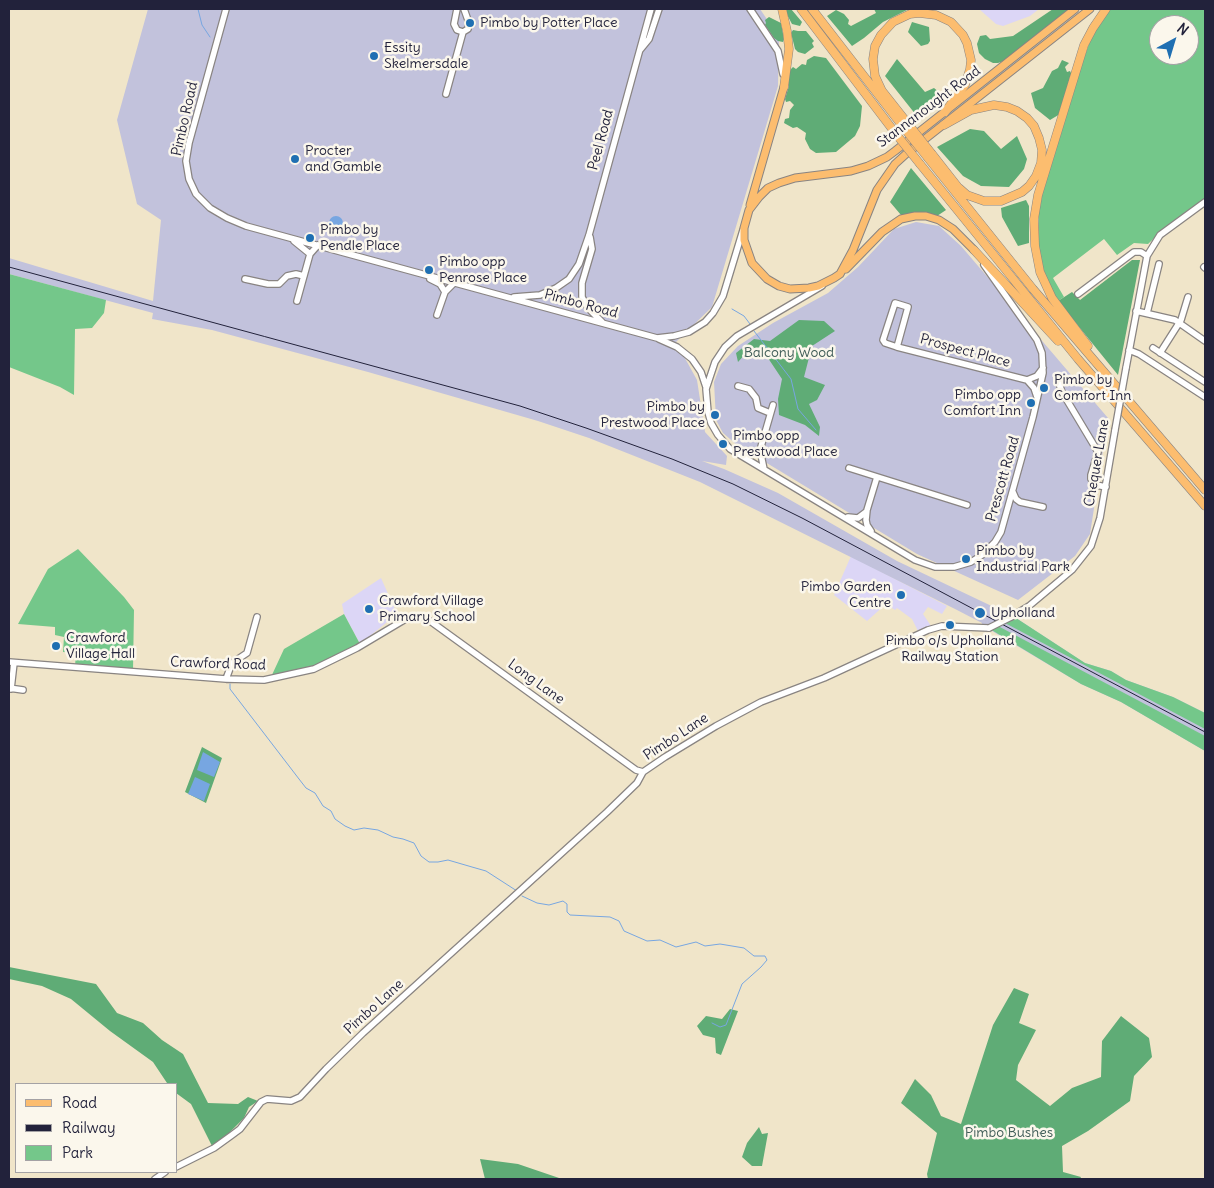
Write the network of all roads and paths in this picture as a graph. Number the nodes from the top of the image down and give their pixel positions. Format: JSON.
{"nodes":[{"id":1,"x":226,"y":9,"type":"edge"},
{"id":2,"x":457,"y":9,"type":"edge"},
{"id":3,"x":464,"y":9,"type":"edge"},
{"id":4,"x":651,"y":9,"type":"edge"},
{"id":5,"x":659,"y":9,"type":"edge"},
{"id":6,"x":750,"y":9,"type":"edge"},
{"id":7,"x":782,"y":9,"type":"edge"},
{"id":8,"x":801,"y":9,"type":"edge"},
{"id":9,"x":812,"y":9,"type":"edge"},
{"id":10,"x":1075,"y":9,"type":"edge"},
{"id":11,"x":1090,"y":9,"type":"edge"},
{"id":12,"x":1106,"y":9,"type":"edge"},
{"id":13,"x":825,"y":25,"type":"junction"},
{"id":14,"x":463,"y":32,"type":"junction"},
{"id":15,"x":638,"y":52,"type":"junction"},
{"id":16,"x":784,"y":86,"type":"junction"},
{"id":17,"x":882,"y":91,"type":"junction"},
{"id":18,"x":446,"y":94,"type":"dead end"},
{"id":19,"x":945,"y":112,"type":"junction"},
{"id":20,"x":944,"y":124,"type":"junction"},
{"id":21,"x":906,"y":126,"type":"junction"},
{"id":22,"x":930,"y":156,"type":"junction"},
{"id":23,"x":959,"y":188,"type":"junction"},
{"id":24,"x":1205,"y":202,"type":"edge"},
{"id":25,"x":749,"y":210,"type":"junction"},
{"id":26,"x":744,"y":228,"type":"junction"},
{"id":27,"x":590,"y":235,"type":"junction"},
{"id":28,"x":289,"y":238,"type":"junction"},
{"id":29,"x":318,"y":245,"type":"junction"},
{"id":30,"x":974,"y":250,"type":"junction"},
{"id":31,"x":310,"y":254,"type":"junction"},
{"id":32,"x":1147,"y":256,"type":"junction"},
{"id":33,"x":1012,"y":262,"type":"junction"},
{"id":34,"x":1159,"y":264,"type":"dead end"},
{"id":35,"x":422,"y":274,"type":"junction"},
{"id":36,"x":840,"y":274,"type":"junction"},
{"id":37,"x":304,"y":276,"type":"junction"},
{"id":38,"x":245,"y":279,"type":"dead end"},
{"id":39,"x":828,"y":282,"type":"junction"},
{"id":40,"x":454,"y":283,"type":"junction"},
{"id":41,"x":445,"y":292,"type":"junction"},
{"id":42,"x":1078,"y":294,"type":"dead end"},
{"id":43,"x":507,"y":297,"type":"junction"},
{"id":44,"x":1188,"y":297,"type":"dead end"},
{"id":45,"x":296,"y":301,"type":"dead end"},
{"id":46,"x":1136,"y":311,"type":"junction"},
{"id":47,"x":1146,"y":313,"type":"junction"},
{"id":48,"x":437,"y":315,"type":"dead end"},
{"id":49,"x":604,"y":323,"type":"junction"},
{"id":50,"x":1179,"y":323,"type":"junction"},
{"id":51,"x":657,"y":338,"type":"junction"},
{"id":52,"x":1205,"y":341,"type":"edge"},
{"id":53,"x":897,"y":347,"type":"junction"},
{"id":54,"x":1153,"y":348,"type":"dead end"},
{"id":55,"x":1129,"y":350,"type":"junction"},
{"id":56,"x":1160,"y":353,"type":"junction"},
{"id":57,"x":1078,"y":359,"type":"junction"},
{"id":58,"x":1043,"y":368,"type":"junction"},
{"id":59,"x":1107,"y":376,"type":"junction"},
{"id":60,"x":1058,"y":378,"type":"dead end"},
{"id":61,"x":1027,"y":380,"type":"junction"},
{"id":62,"x":1205,"y":382,"type":"edge"},
{"id":63,"x":738,"y":386,"type":"dead end"},
{"id":64,"x":706,"y":389,"type":"junction"},
{"id":65,"x":1205,"y":397,"type":"edge"},
{"id":66,"x":1037,"y":399,"type":"junction"},
{"id":67,"x":773,"y":404,"type":"dead end"},
{"id":68,"x":770,"y":413,"type":"junction"},
{"id":69,"x":760,"y":450,"type":"junction"},
{"id":70,"x":736,"y":453,"type":"junction"},
{"id":71,"x":849,"y":468,"type":"dead end"},
{"id":72,"x":764,"y":469,"type":"junction"},
{"id":73,"x":877,"y":477,"type":"junction"},
{"id":74,"x":1106,"y":488,"type":"junction"},
{"id":75,"x":1205,"y":490,"type":"edge"},
{"id":76,"x":1013,"y":492,"type":"junction"},
{"id":77,"x":1020,"y":502,"type":"junction"},
{"id":78,"x":967,"y":505,"type":"dead end"},
{"id":79,"x":1205,"y":506,"type":"edge"},
{"id":80,"x":1043,"y":507,"type":"dead end"},
{"id":81,"x":867,"y":510,"type":"junction"},
{"id":82,"x":836,"y":513,"type":"junction"},
{"id":83,"x":1006,"y":517,"type":"junction"},
{"id":84,"x":1098,"y":527,"type":"joint"},
{"id":85,"x":876,"y":536,"type":"junction"},
{"id":86,"x":257,"y":617,"type":"dead end"},
{"id":87,"x":413,"y":617,"type":"joint"},
{"id":88,"x":11,"y":662,"type":"edge"},
{"id":89,"x":226,"y":679,"type":"junction"},
{"id":90,"x":10,"y":689,"type":"edge"},
{"id":91,"x":23,"y":690,"type":"dead end"},
{"id":92,"x":643,"y":772,"type":"junction"},
{"id":93,"x":178,"y":1166,"type":"edge"}],
"edges":[{"from":1,"to":28,"type":"street","name":"Pimbo Road"},
{"from":2,"to":14,"type":"street"},
{"from":3,"to":14,"type":"street"},
{"from":4,"to":15,"type":"street","name":"Peel Road"},
{"from":5,"to":15,"type":"street","name":"Peel Road"},
{"from":6,"to":16,"type":"street"},
{"from":7,"to":16,"type":"highway"},
{"from":8,"to":57,"type":"highway","bridge":true},
{"from":9,"to":13,"type":"highway"},
{"from":10,"to":19,"type":"main road","name":"Stannanought Road"},
{"from":11,"to":20,"type":"main road","name":"Stannanought Road"},
{"from":12,"to":59,"type":"highway"},
{"from":13,"to":17,"type":"highway"},
{"from":13,"to":21,"type":"highway"},
{"from":14,"to":18,"type":"street"},
{"from":15,"to":27,"type":"street","name":"Peel Road"},
{"from":16,"to":25,"type":"main road"},
{"from":17,"to":19,"type":"highway"},
{"from":17,"to":21,"type":"highway"},
{"from":19,"to":25,"type":"main road","name":"Stannanought Road"},
{"from":20,"to":23,"type":"highway"},
{"from":20,"to":36,"type":"main road","name":"Stannanought Road"},
{"from":21,"to":22,"type":"highway","bridge":true},
{"from":22,"to":23,"type":"highway"},
{"from":22,"to":33,"type":"highway"},
{"from":23,"to":33,"type":"highway"},
{"from":24,"to":32,"type":"street","name":"Chequer Lane"},
{"from":25,"to":26,"type":"main road","name":"Stannanought Road"},
{"from":26,"to":39,"type":"main road","name":"Stannanought Road"},
{"from":26,"to":51,"type":"street","name":"Pimbo Road"},
{"from":27,"to":43,"type":"street","name":"Peel Road"},
{"from":27,"to":49,"type":"street","name":"Peel Road"},
{"from":28,"to":29,"type":"street","name":"Pimbo Road"},
{"from":28,"to":31,"type":"street"},
{"from":29,"to":31,"type":"street"},
{"from":29,"to":35,"type":"street","name":"Pimbo Road"},
{"from":30,"to":36,"type":"main road","name":"Prescott Road"},
{"from":30,"to":57,"type":"highway"},
{"from":30,"to":58,"type":"street","name":"Prescott Road"},
{"from":31,"to":37,"type":"street"},
{"from":32,"to":42,"type":"street"},
{"from":32,"to":46,"type":"street","name":"Chequer Lane"},
{"from":33,"to":59,"type":"highway"},
{"from":34,"to":47,"type":"street"},
{"from":35,"to":40,"type":"street","name":"Pimbo Road"},
{"from":35,"to":41,"type":"street"},
{"from":36,"to":39,"type":"main road","name":"Stannanought Road"},
{"from":37,"to":38,"type":"street"},
{"from":37,"to":45,"type":"street"},
{"from":39,"to":64,"type":"street","name":"Prescott Road"},
{"from":40,"to":41,"type":"street"},
{"from":40,"to":43,"type":"street","name":"Pimbo Road"},
{"from":41,"to":48,"type":"street"},
{"from":43,"to":49,"type":"street","name":"Pimbo Road"},
{"from":44,"to":50,"type":"street"},
{"from":46,"to":47,"type":"street"},
{"from":46,"to":55,"type":"street","name":"Chequer Lane"},
{"from":47,"to":50,"type":"street"},
{"from":49,"to":51,"type":"street","name":"Pimbo Road"},
{"from":50,"to":52,"type":"street"},
{"from":50,"to":56,"type":"street"},
{"from":51,"to":64,"type":"street"},
{"from":53,"to":53,"type":"street","name":"Prospect Place"},
{"from":53,"to":61,"type":"street","name":"Prospect Place"},
{"from":54,"to":56,"type":"street"},
{"from":55,"to":65,"type":"street"},
{"from":55,"to":74,"type":"street","name":"Chequer Lane","bridge":true},
{"from":56,"to":62,"type":"street"},
{"from":57,"to":79,"type":"highway"},
{"from":58,"to":61,"type":"street"},
{"from":58,"to":66,"type":"street","name":"Prescott Road"},
{"from":59,"to":75,"type":"highway"},
{"from":60,"to":74,"type":"street"},
{"from":61,"to":66,"type":"street"},
{"from":63,"to":68,"type":"street"},
{"from":64,"to":70,"type":"street","name":"Prescott Road"},
{"from":66,"to":76,"type":"street","name":"Prescott Road"},
{"from":67,"to":68,"type":"street"},
{"from":68,"to":69,"type":"street"},
{"from":69,"to":70,"type":"street"},
{"from":69,"to":72,"type":"street"},
{"from":70,"to":72,"type":"street","name":"Prescott Road"},
{"from":71,"to":73,"type":"street"},
{"from":72,"to":82,"type":"street","name":"Prescott Road"},
{"from":73,"to":78,"type":"street"},
{"from":73,"to":81,"type":"street"},
{"from":74,"to":84,"type":"street","name":"Chequer Lane"},
{"from":76,"to":77,"type":"street"},
{"from":76,"to":83,"type":"street","name":"Prescott Road"},
{"from":77,"to":80,"type":"street"},
{"from":77,"to":83,"type":"street"},
{"from":81,"to":82,"type":"street"},
{"from":81,"to":85,"type":"street"},
{"from":82,"to":85,"type":"street","name":"Prescott Road"},
{"from":83,"to":85,"type":"street","name":"Prescott Road"},
{"from":84,"to":92,"type":"street","name":"Pimbo Lane","bridge":true},
{"from":86,"to":89,"type":"street"},
{"from":87,"to":89,"type":"street","name":"Crawford Road"},
{"from":87,"to":92,"type":"street","name":"Long Lane"},
{"from":88,"to":89,"type":"street","name":"Crawford Road"},
{"from":88,"to":90,"type":"street"},
{"from":90,"to":91,"type":"street"},
{"from":92,"to":93,"type":"street","name":"Pimbo Lane"}]}
